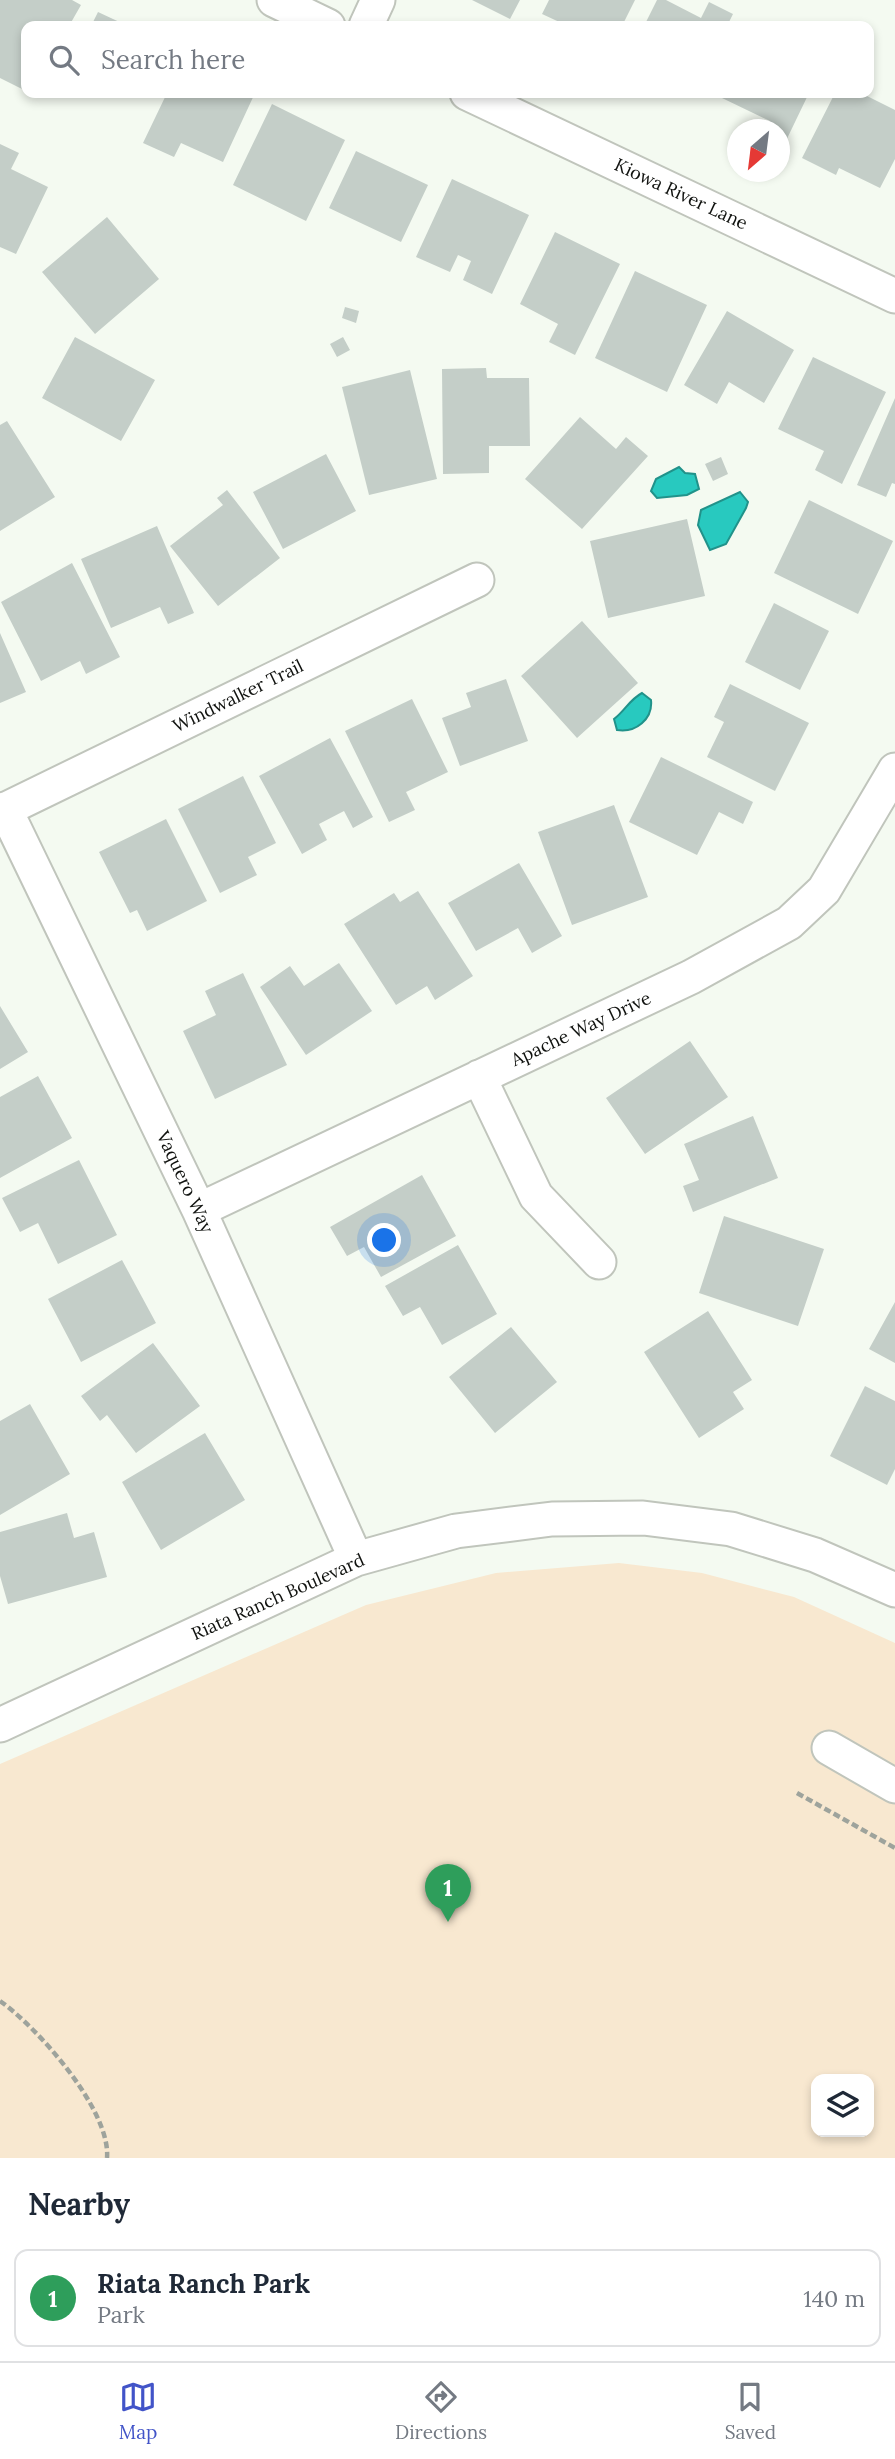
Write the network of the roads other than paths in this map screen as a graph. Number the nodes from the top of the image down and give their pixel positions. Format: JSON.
{"nodes":[{"id":1,"x":274,"y":0,"type":"edge"},
{"id":2,"x":378,"y":0,"type":"edge"},
{"id":3,"x":318,"y":21,"type":"edge"},
{"id":4,"x":368,"y":21,"type":"edge"},
{"id":5,"x":478,"y":98,"type":"edge"},
{"id":6,"x":895,"y":296,"type":"edge"},
{"id":7,"x":477,"y":580,"type":"dead end"},
{"id":8,"x":895,"y":770,"type":"edge"},
{"id":9,"x":3,"y":810,"type":"edge"},
{"id":10,"x":479,"y":1077,"type":"junction"},
{"id":11,"x":200,"y":1210,"type":"junction"},
{"id":12,"x":599,"y":1262,"type":"dead end"},
{"id":13,"x":356,"y":1559,"type":"junction"},
{"id":14,"x":895,"y":1590,"type":"edge"},
{"id":15,"x":0,"y":1725,"type":"edge"},
{"id":16,"x":829,"y":1748,"type":"dead end"},
{"id":17,"x":895,"y":1786,"type":"edge"}],
"edges":[{"from":1,"to":3,"type":"street"},
{"from":2,"to":4,"type":"street"},
{"from":5,"to":6,"type":"street","name":"Kiowa River Lane"},
{"from":7,"to":9,"type":"street","name":"Windwalker Trail"},
{"from":8,"to":10,"type":"street","name":"Apache Way Drive"},
{"from":9,"to":11,"type":"street","name":"Vaquero Way"},
{"from":10,"to":11,"type":"street","name":"Apache Way Drive"},
{"from":10,"to":12,"type":"street"},
{"from":11,"to":13,"type":"street","name":"Vaquero Way"},
{"from":13,"to":14,"type":"street","name":"Riata Ranch Boulevard"},
{"from":13,"to":15,"type":"street","name":"Riata Ranch Boulevard"},
{"from":16,"to":17,"type":"street"}]}
